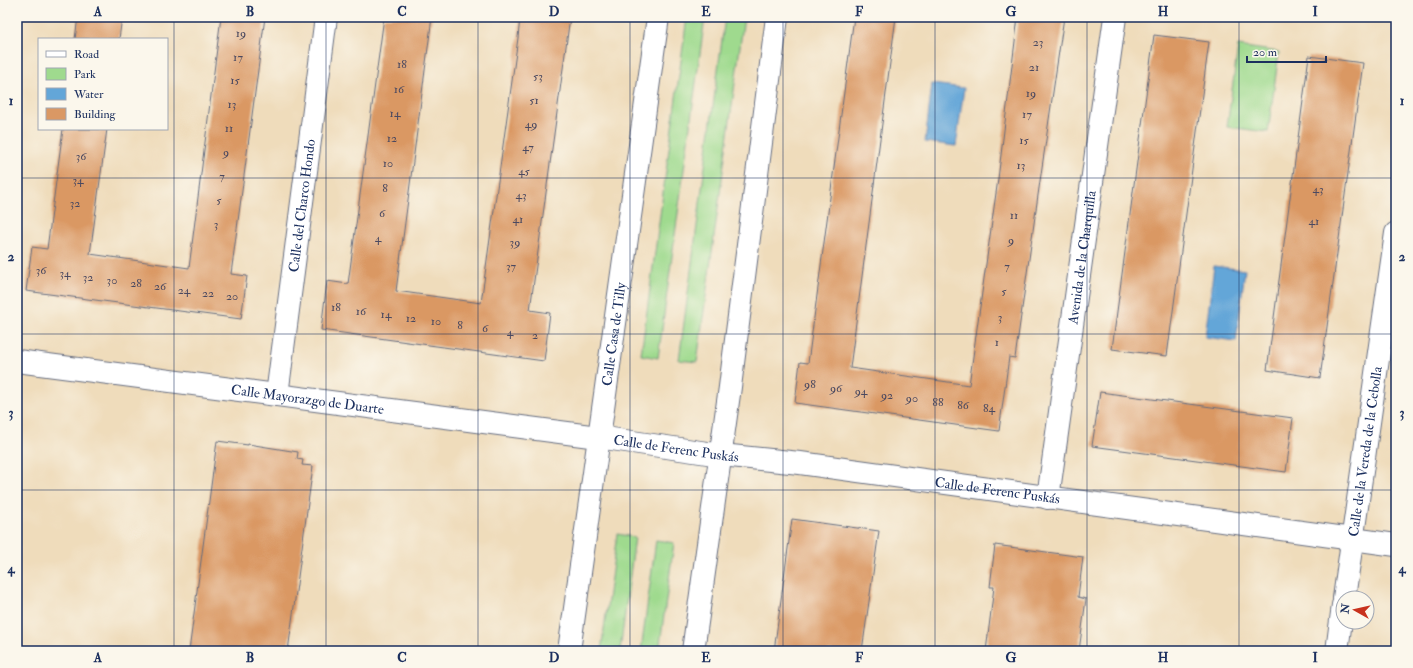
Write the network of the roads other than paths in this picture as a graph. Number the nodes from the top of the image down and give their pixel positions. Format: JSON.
{"nodes":[{"id":1,"x":326,"y":17,"type":"edge"},
{"id":2,"x":658,"y":17,"type":"edge"},
{"id":3,"x":777,"y":17,"type":"edge"},
{"id":4,"x":1115,"y":17,"type":"edge"},
{"id":5,"x":1396,"y":233,"type":"edge"},
{"id":6,"x":17,"y":361,"type":"edge"},
{"id":7,"x":277,"y":395,"type":"junction"},
{"id":8,"x":598,"y":438,"type":"junction"},
{"id":9,"x":721,"y":455,"type":"junction"},
{"id":10,"x":1048,"y":498,"type":"junction"},
{"id":11,"x":1352,"y":540,"type":"junction"},
{"id":12,"x":1396,"y":545,"type":"edge"},
{"id":13,"x":1345,"y":590,"type":"edge"},
{"id":14,"x":1340,"y":630,"type":"edge"},
{"id":15,"x":569,"y":651,"type":"edge"},
{"id":16,"x":693,"y":651,"type":"edge"},
{"id":17,"x":1337,"y":651,"type":"edge"}],
"edges":[{"from":1,"to":7,"type":"street","name":"Calle del Charco Hondo"},
{"from":2,"to":8,"type":"street","name":"Calle Casa de Tilly"},
{"from":3,"to":9,"type":"street"},
{"from":4,"to":10,"type":"street","name":"Avenida de la Charquilla"},
{"from":5,"to":11,"type":"street","name":"Calle de la Vereda de la Cebolla"},
{"from":6,"to":7,"type":"street","name":"Calle Mayorazgo de Duarte"},
{"from":7,"to":8,"type":"street","name":"Calle Mayorazgo de Duarte"},
{"from":8,"to":9,"type":"street","name":"Calle de Ferenc Puskás"},
{"from":8,"to":15,"type":"street","name":"Calle Casa de Tilly"},
{"from":9,"to":10,"type":"street","name":"Calle de Ferenc Puskás"},
{"from":9,"to":16,"type":"street"},
{"from":10,"to":11,"type":"street","name":"Calle de Ferenc Puskás"},
{"from":11,"to":12,"type":"street","name":"Calle de Ferenc Puskás"},
{"from":11,"to":13,"type":"street","name":"Calle de la Vereda de la Cebolla"},
{"from":14,"to":17,"type":"street"}]}
